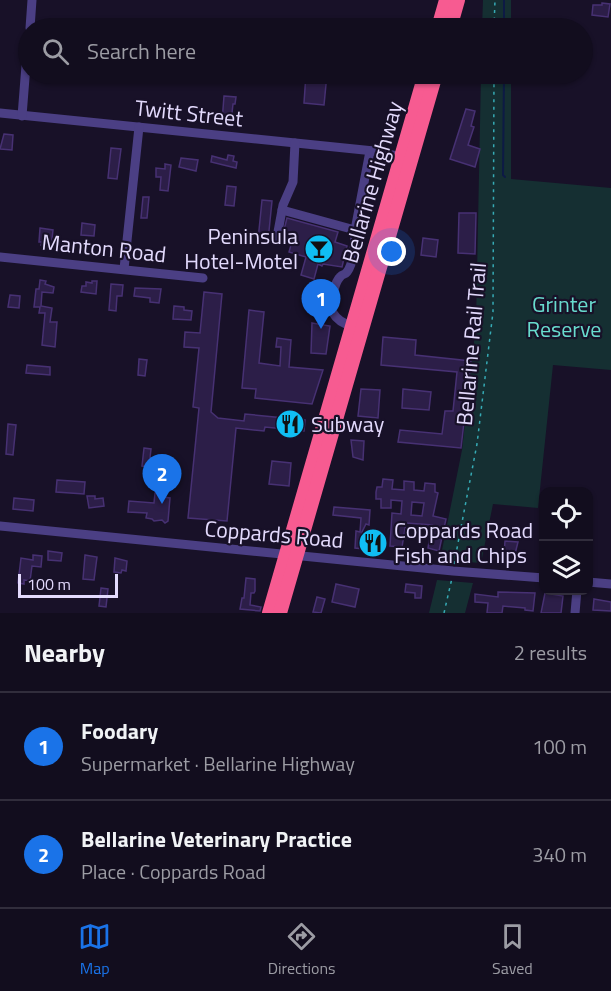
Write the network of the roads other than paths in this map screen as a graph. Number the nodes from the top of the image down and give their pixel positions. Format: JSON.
{"nodes":[{"id":1,"x":32,"y":0,"type":"edge"},
{"id":2,"x":446,"y":0,"type":"edge"},
{"id":3,"x":458,"y":0,"type":"edge"},
{"id":4,"x":31,"y":18,"type":"edge"},
{"id":5,"x":441,"y":18,"type":"edge"},
{"id":6,"x":453,"y":18,"type":"edge"},
{"id":7,"x":25,"y":84,"type":"edge"},
{"id":8,"x":423,"y":84,"type":"edge"},
{"id":9,"x":432,"y":84,"type":"edge"},
{"id":10,"x":0,"y":113,"type":"edge"},
{"id":11,"x":22,"y":116,"type":"junction"},
{"id":12,"x":139,"y":127,"type":"junction"},
{"id":13,"x":295,"y":143,"type":"junction"},
{"id":14,"x":372,"y":151,"type":"junction"},
{"id":15,"x":406,"y":153,"type":"junction"},
{"id":16,"x":282,"y":210,"type":"junction"},
{"id":17,"x":355,"y":230,"type":"junction"},
{"id":18,"x":277,"y":237,"type":"dead end"},
{"id":19,"x":0,"y":256,"type":"edge"},
{"id":20,"x":124,"y":269,"type":"junction"},
{"id":21,"x":203,"y":278,"type":"dead end"},
{"id":22,"x":352,"y":326,"type":"junction"},
{"id":23,"x":0,"y":526,"type":"edge"},
{"id":24,"x":292,"y":555,"type":"junction"},
{"id":25,"x":539,"y":578,"type":"edge"},
{"id":26,"x":593,"y":582,"type":"edge"},
{"id":27,"x":611,"y":584,"type":"edge"},
{"id":28,"x":576,"y":595,"type":"edge"},
{"id":29,"x":269,"y":613,"type":"edge"},
{"id":30,"x":280,"y":613,"type":"edge"},
{"id":31,"x":574,"y":613,"type":"edge"}],
"edges":[{"from":1,"to":4,"type":"street"},
{"from":2,"to":5,"type":"highway"},
{"from":3,"to":6,"type":"highway"},
{"from":7,"to":11,"type":"street"},
{"from":8,"to":15,"type":"highway","name":"Bellarine Highway"},
{"from":9,"to":15,"type":"highway","name":"Bellarine Highway"},
{"from":10,"to":11,"type":"street","name":"Twitt Street"},
{"from":11,"to":12,"type":"street","name":"Twitt Street"},
{"from":12,"to":13,"type":"street","name":"Twitt Street"},
{"from":12,"to":20,"type":"street"},
{"from":13,"to":14,"type":"street","name":"Twitt Street"},
{"from":13,"to":16,"type":"street"},
{"from":14,"to":15,"type":"street","name":"Twitt Street"},
{"from":14,"to":17,"type":"street"},
{"from":15,"to":22,"type":"highway","name":"Bellarine Highway"},
{"from":15,"to":24,"type":"highway","name":"Bellarine Highway"},
{"from":16,"to":17,"type":"street"},
{"from":16,"to":18,"type":"street"},
{"from":17,"to":22,"type":"street"},
{"from":19,"to":20,"type":"street","name":"Manton Road"},
{"from":20,"to":21,"type":"street","name":"Manton Road"},
{"from":22,"to":24,"type":"highway","name":"Bellarine Highway"},
{"from":23,"to":24,"type":"street","name":"Coppards Road"},
{"from":24,"to":25,"type":"street","name":"Coppards Road"},
{"from":24,"to":29,"type":"highway","name":"Bellarine Highway"},
{"from":24,"to":30,"type":"highway","name":"Bellarine Highway"},
{"from":26,"to":27,"type":"street"},
{"from":28,"to":31,"type":"street"}]}
